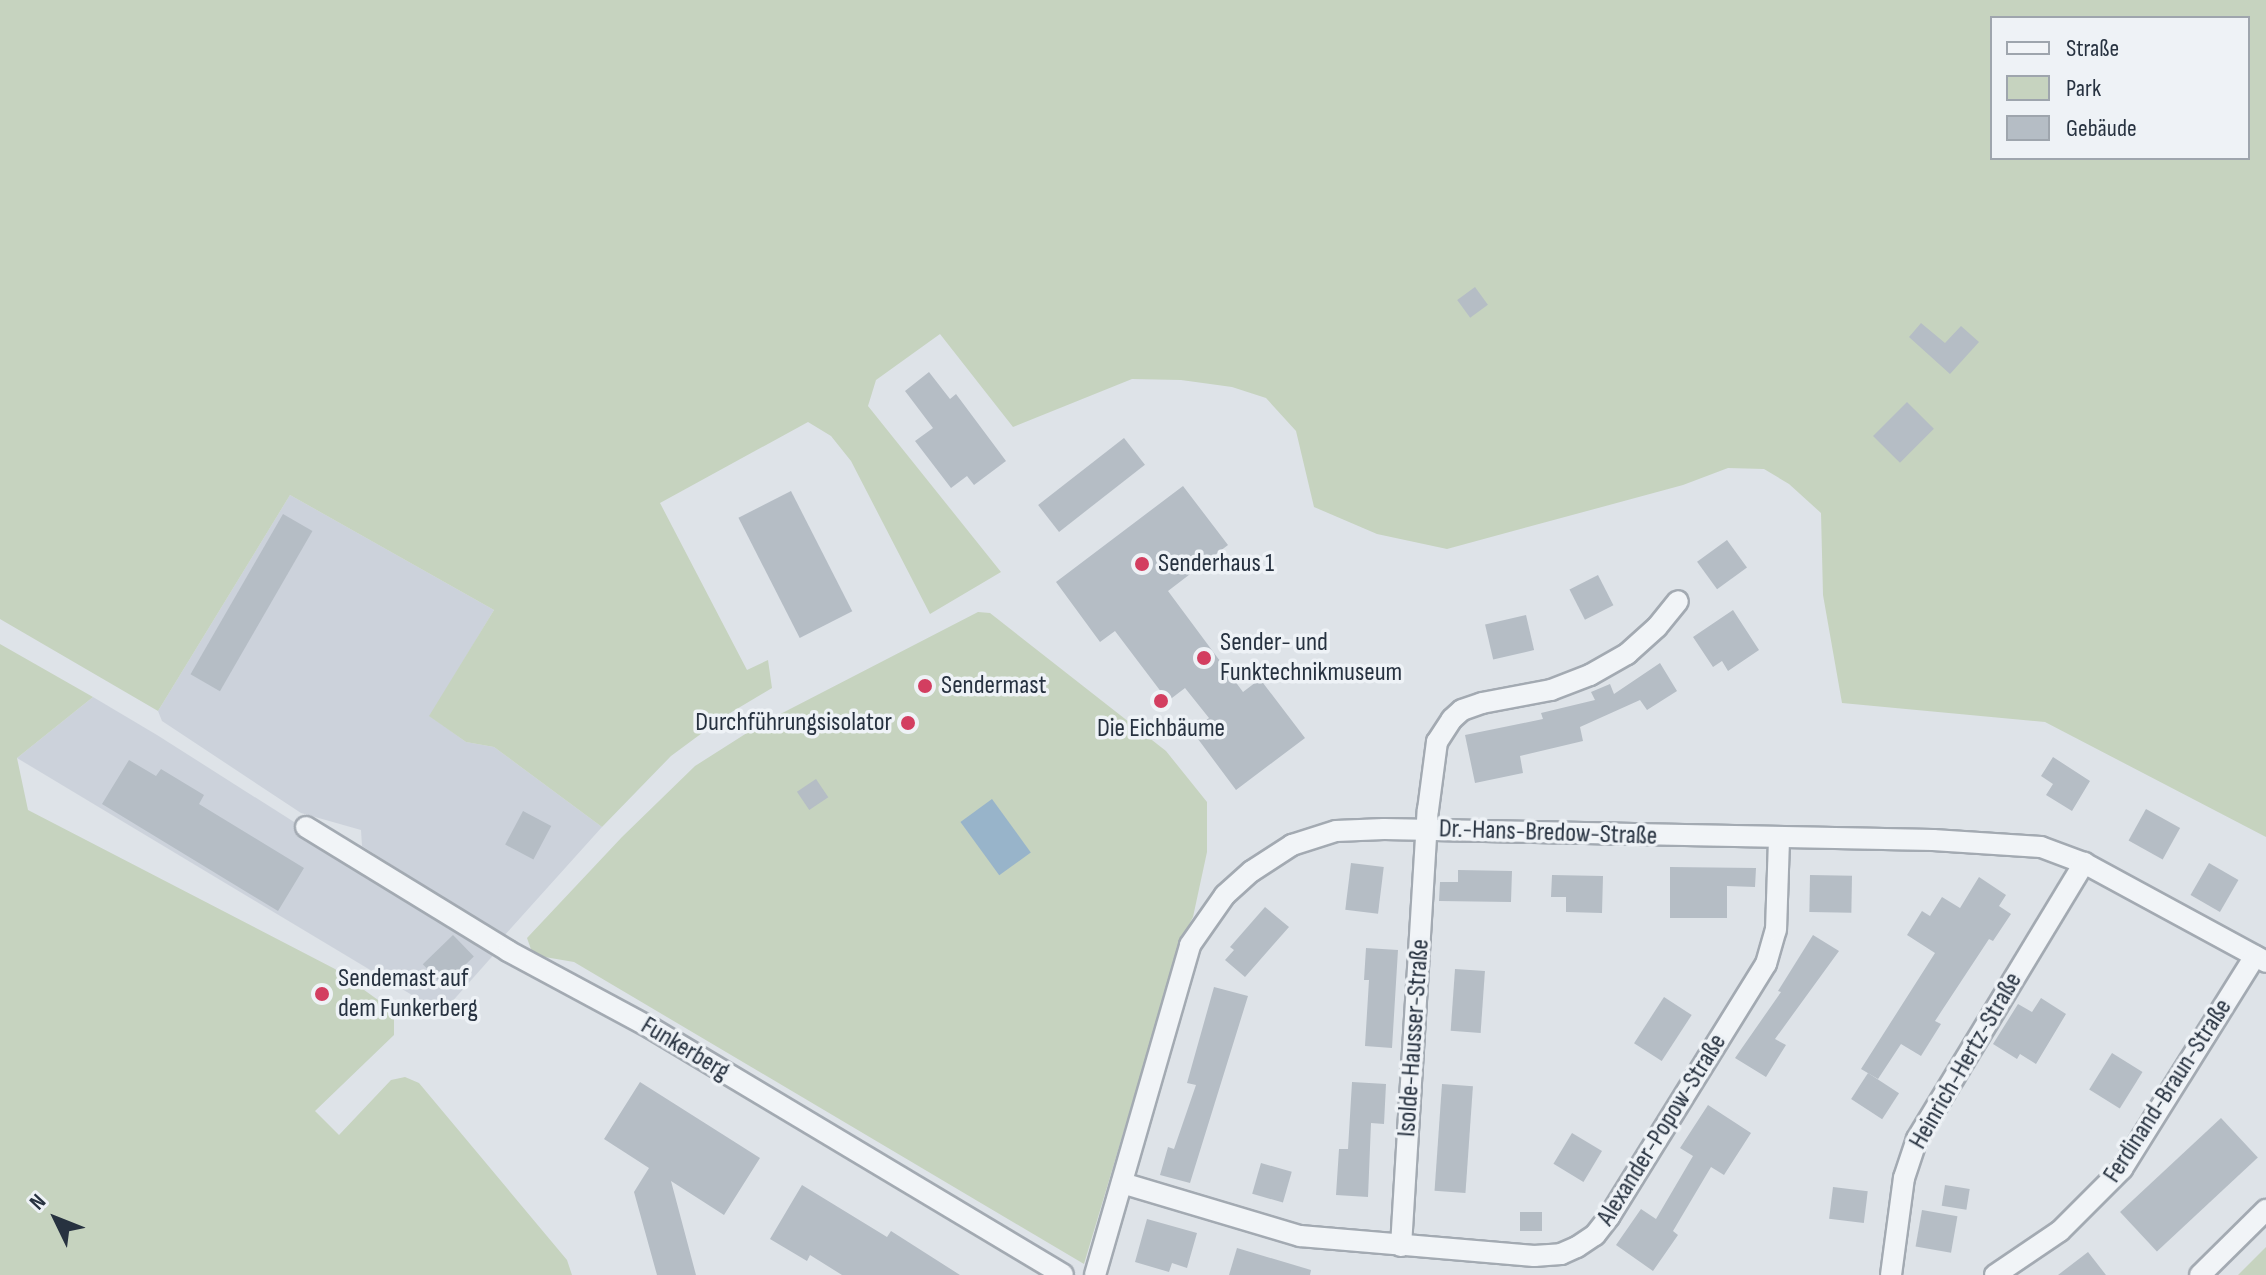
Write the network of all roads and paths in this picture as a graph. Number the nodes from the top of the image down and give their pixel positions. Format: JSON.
{"nodes":[{"id":1,"x":1678,"y":601,"type":"dead end"},
{"id":2,"x":306,"y":827,"type":"dead end"},
{"id":3,"x":1427,"y":829,"type":"junction"},
{"id":4,"x":1779,"y":838,"type":"junction"},
{"id":5,"x":2084,"y":863,"type":"junction"},
{"id":6,"x":2261,"y":959,"type":"edge"},
{"id":7,"x":1122,"y":1183,"type":"junction"},
{"id":8,"x":2266,"y":1210,"type":"edge"},
{"id":9,"x":1401,"y":1246,"type":"junction"},
{"id":10,"x":1063,"y":1275,"type":"edge"},
{"id":11,"x":1095,"y":1275,"type":"edge"},
{"id":12,"x":1891,"y":1275,"type":"edge"},
{"id":13,"x":1995,"y":1275,"type":"edge"},
{"id":14,"x":2200,"y":1275,"type":"edge"}],
"edges":[{"from":1,"to":3,"type":"street","name":"Isolde-Hausser-Straße"},
{"from":2,"to":10,"type":"street","name":"Funkerberg"},
{"from":3,"to":4,"type":"street","name":"Dr.-Hans-Bredow-Straße"},
{"from":3,"to":7,"type":"street","name":"Dr.-Hans-Bredow-Straße"},
{"from":3,"to":9,"type":"street","name":"Isolde-Hausser-Straße"},
{"from":4,"to":5,"type":"street","name":"Dr.-Hans-Bredow-Straße"},
{"from":4,"to":9,"type":"street","name":"Alexander-Popow-Straße"},
{"from":5,"to":6,"type":"street","name":"Dr.-Hans-Bredow-Straße"},
{"from":5,"to":12,"type":"street","name":"Heinrich-Hertz-Straße"},
{"from":6,"to":13,"type":"street","name":"Ferdinand-Braun-Straße"},
{"from":7,"to":9,"type":"street","name":"Alexander-Popow-Straße"},
{"from":7,"to":11,"type":"street","name":"Dr.-Hans-Bredow-Straße"},
{"from":8,"to":14,"type":"street"}]}
